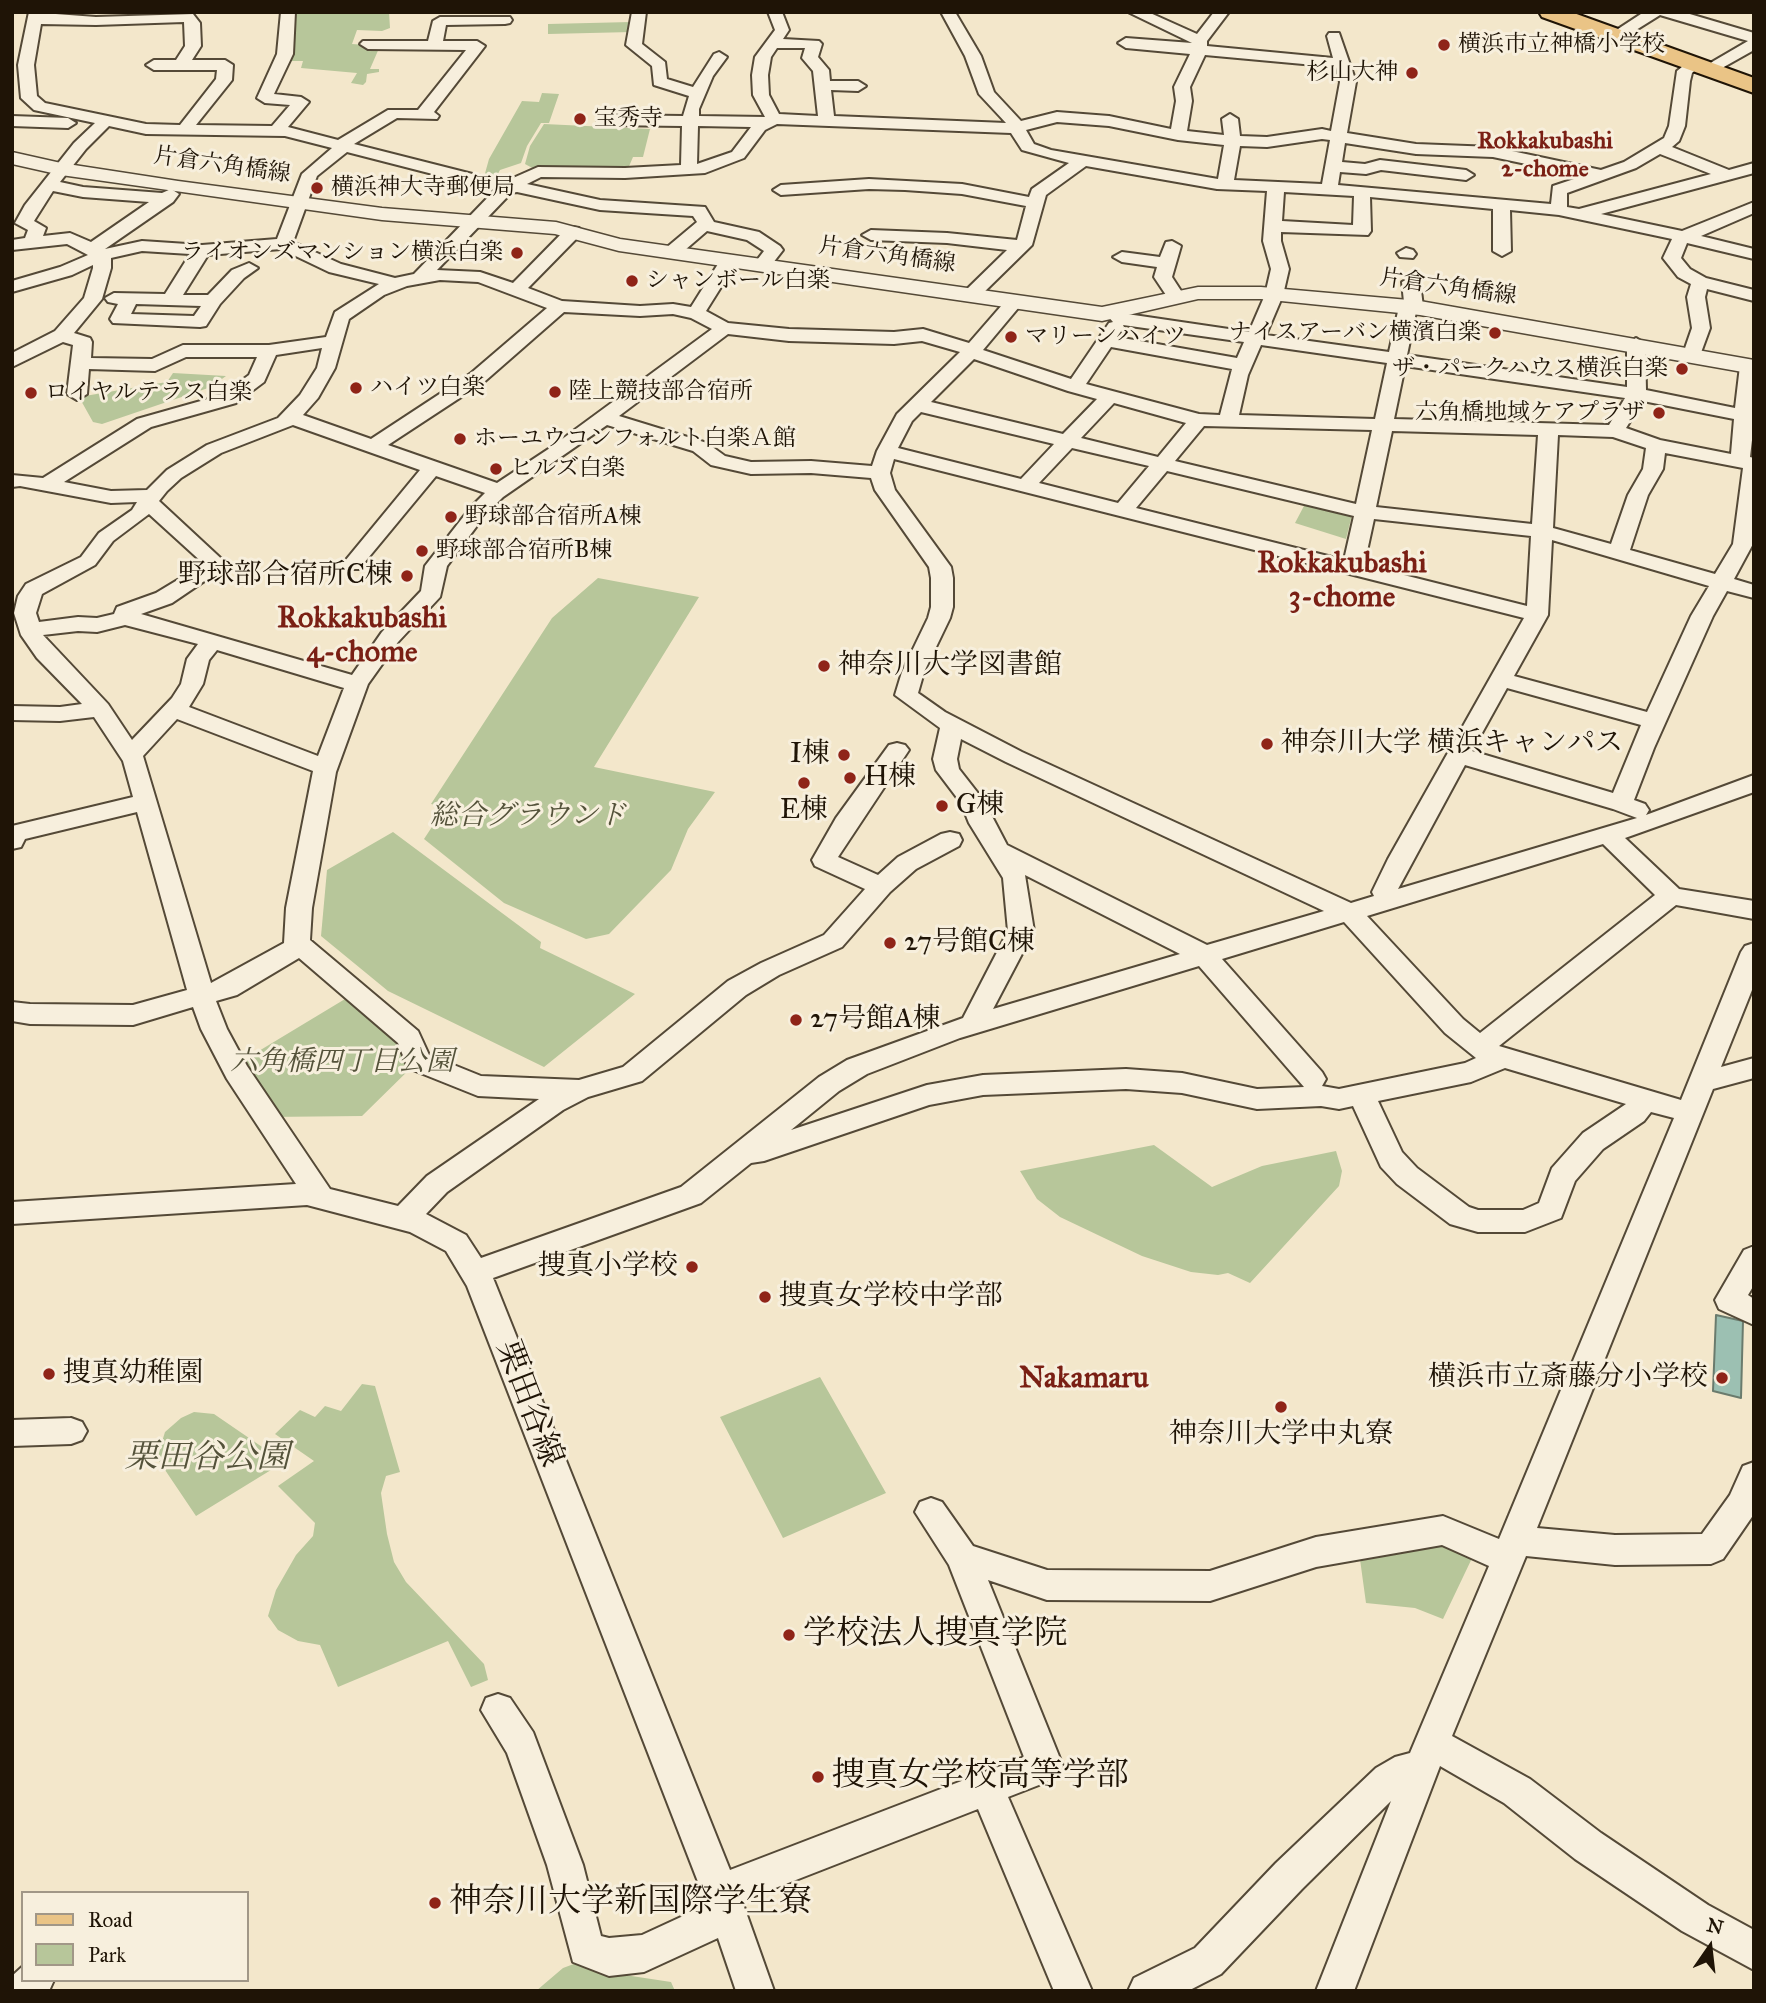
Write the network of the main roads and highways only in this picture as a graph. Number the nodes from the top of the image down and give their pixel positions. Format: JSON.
{"nodes":[{"id":1,"x":1550,"y":12,"type":"edge"},
{"id":2,"x":1568,"y":12,"type":"edge"},
{"id":3,"x":1754,"y":78,"type":"edge"},
{"id":4,"x":1754,"y":86,"type":"edge"}],
"edges":[{"from":1,"to":4,"type":"main road"},
{"from":2,"to":3,"type":"main road"}]}
